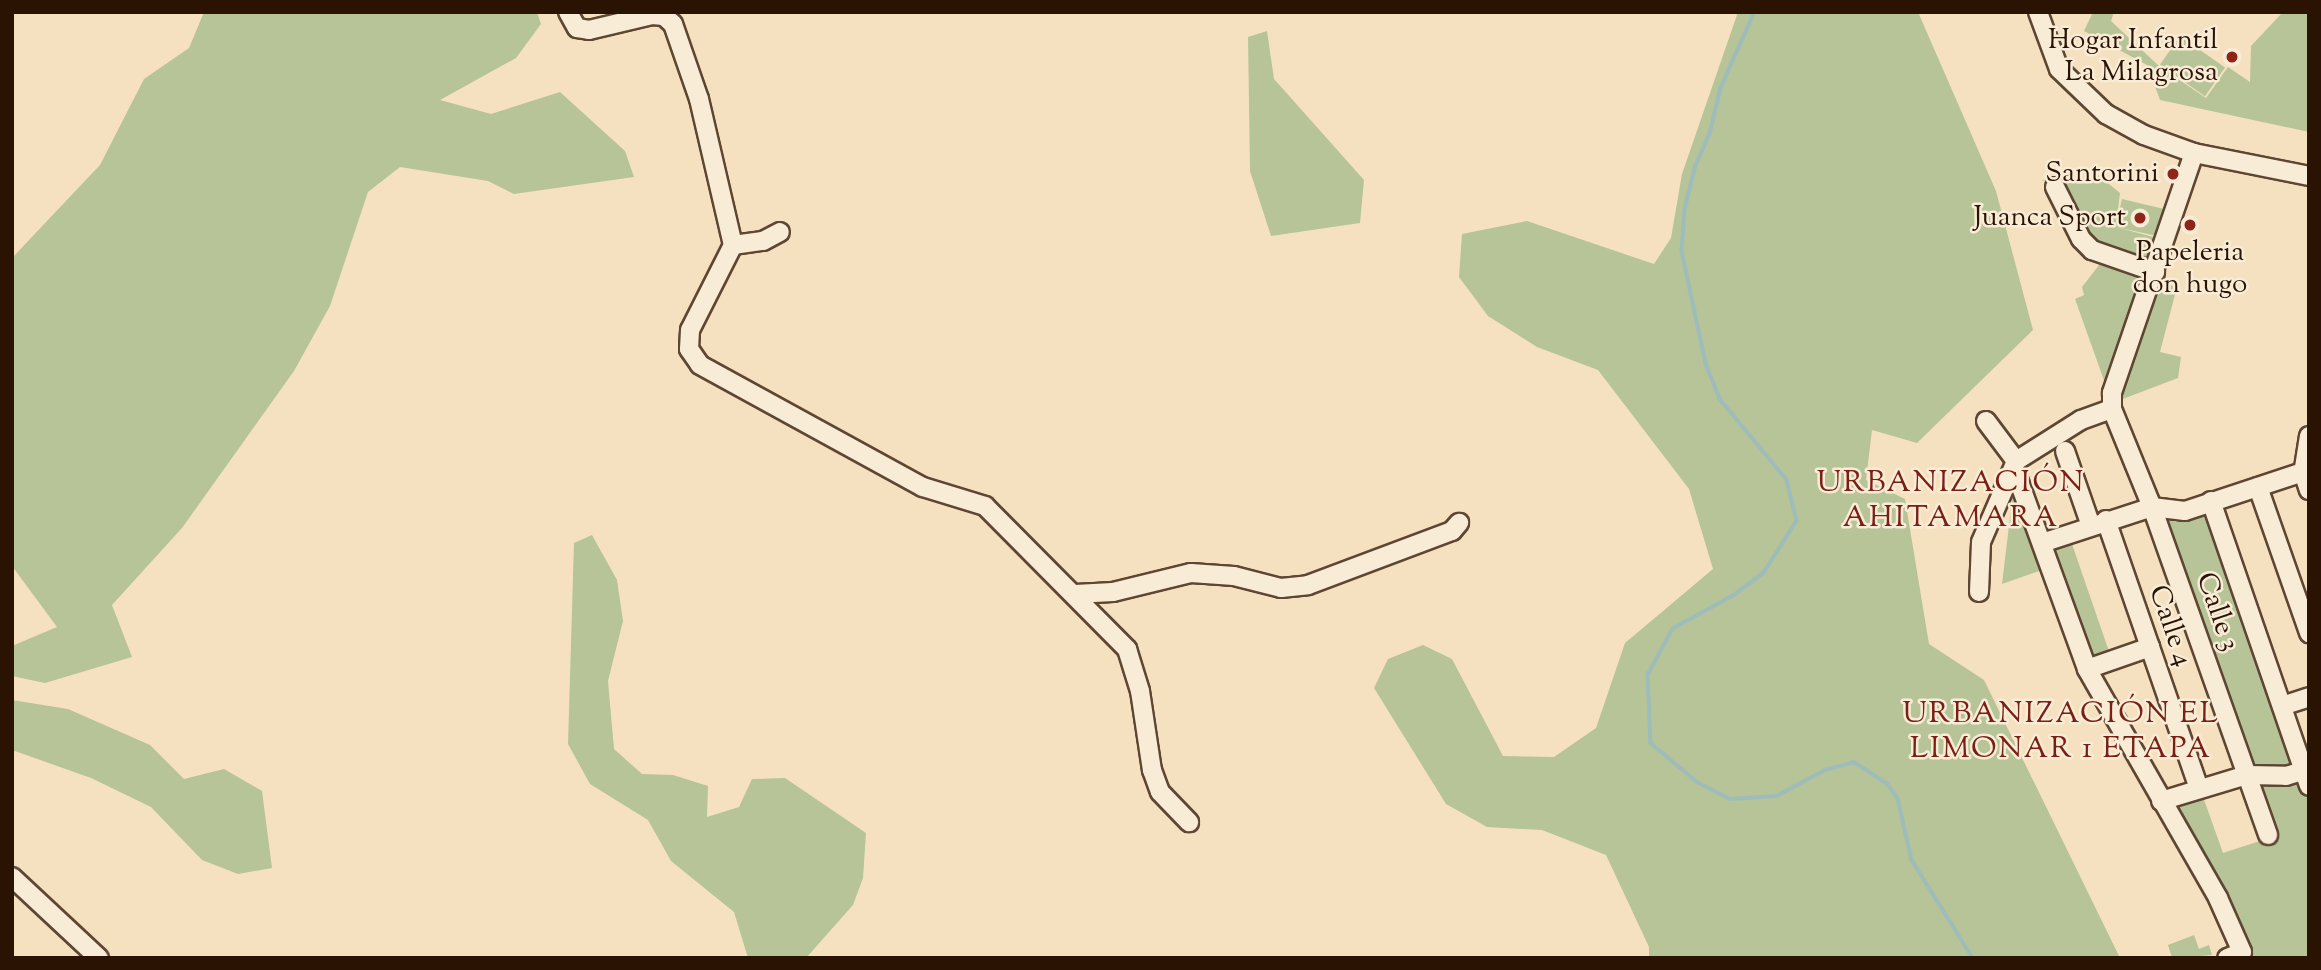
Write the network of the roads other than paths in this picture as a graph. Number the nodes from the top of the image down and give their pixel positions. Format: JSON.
{"nodes":[{"id":1,"x":568,"y":12,"type":"edge"},
{"id":2,"x":2036,"y":14,"type":"edge"},
{"id":3,"x":2194,"y":153,"type":"junction"},
{"id":4,"x":2309,"y":176,"type":"edge"},
{"id":5,"x":2055,"y":187,"type":"dead end"},
{"id":6,"x":780,"y":232,"type":"dead end"},
{"id":7,"x":733,"y":245,"type":"junction"},
{"id":8,"x":2155,"y":272,"type":"junction"},
{"id":9,"x":2112,"y":409,"type":"junction"},
{"id":10,"x":1986,"y":421,"type":"dead end"},
{"id":11,"x":2309,"y":436,"type":"edge"},
{"id":12,"x":2065,"y":451,"type":"dead end"},
{"id":13,"x":2017,"y":470,"type":"junction"},
{"id":14,"x":2306,"y":471,"type":"edge"},
{"id":15,"x":2258,"y":487,"type":"junction"},
{"id":16,"x":2309,"y":490,"type":"edge"},
{"id":17,"x":2211,"y":501,"type":"junction"},
{"id":18,"x":2152,"y":508,"type":"junction"},
{"id":19,"x":1460,"y":523,"type":"dead end"},
{"id":20,"x":2098,"y":523,"type":"junction"},
{"id":21,"x":2042,"y":543,"type":"junction"},
{"id":22,"x":1979,"y":592,"type":"dead end"},
{"id":23,"x":1074,"y":594,"type":"junction"},
{"id":24,"x":2309,"y":633,"type":"edge"},
{"id":25,"x":2150,"y":646,"type":"junction"},
{"id":26,"x":2087,"y":668,"type":"junction"},
{"id":27,"x":2309,"y":697,"type":"edge"},
{"id":28,"x":2282,"y":706,"type":"junction"},
{"id":29,"x":2247,"y":775,"type":"junction"},
{"id":30,"x":2307,"y":775,"type":"edge"},
{"id":31,"x":2199,"y":788,"type":"junction"},
{"id":32,"x":2161,"y":801,"type":"junction"},
{"id":33,"x":1189,"y":822,"type":"dead end"},
{"id":34,"x":2268,"y":835,"type":"dead end"},
{"id":35,"x":12,"y":877,"type":"edge"},
{"id":36,"x":2234,"y":955,"type":"edge"},
{"id":37,"x":99,"y":958,"type":"edge"}],
"edges":[{"from":1,"to":7,"type":"street"},
{"from":2,"to":3,"type":"street"},
{"from":3,"to":4,"type":"street"},
{"from":3,"to":8,"type":"street"},
{"from":5,"to":8,"type":"street"},
{"from":6,"to":7,"type":"street"},
{"from":7,"to":23,"type":"street"},
{"from":8,"to":9,"type":"street"},
{"from":9,"to":13,"type":"street"},
{"from":9,"to":18,"type":"street","name":"Calle 3"},
{"from":10,"to":13,"type":"street"},
{"from":11,"to":14,"type":"street"},
{"from":12,"to":20,"type":"street","name":"Calle 4"},
{"from":13,"to":21,"type":"street"},
{"from":13,"to":22,"type":"street"},
{"from":14,"to":15,"type":"street"},
{"from":14,"to":16,"type":"street"},
{"from":15,"to":17,"type":"street"},
{"from":15,"to":24,"type":"street"},
{"from":17,"to":18,"type":"street"},
{"from":17,"to":28,"type":"street"},
{"from":18,"to":20,"type":"street"},
{"from":18,"to":29,"type":"street","name":"Calle 3"},
{"from":19,"to":23,"type":"street"},
{"from":20,"to":21,"type":"street"},
{"from":20,"to":25,"type":"street","name":"Calle 4"},
{"from":21,"to":26,"type":"street"},
{"from":23,"to":33,"type":"street"},
{"from":25,"to":26,"type":"street"},
{"from":25,"to":31,"type":"street","name":"Calle 4"},
{"from":26,"to":32,"type":"street"},
{"from":27,"to":28,"type":"street"},
{"from":28,"to":30,"type":"street"},
{"from":29,"to":30,"type":"street"},
{"from":29,"to":31,"type":"street"},
{"from":29,"to":34,"type":"street","name":"Calle 3"},
{"from":31,"to":32,"type":"street"},
{"from":32,"to":36,"type":"street"},
{"from":35,"to":37,"type":"street"}]}
